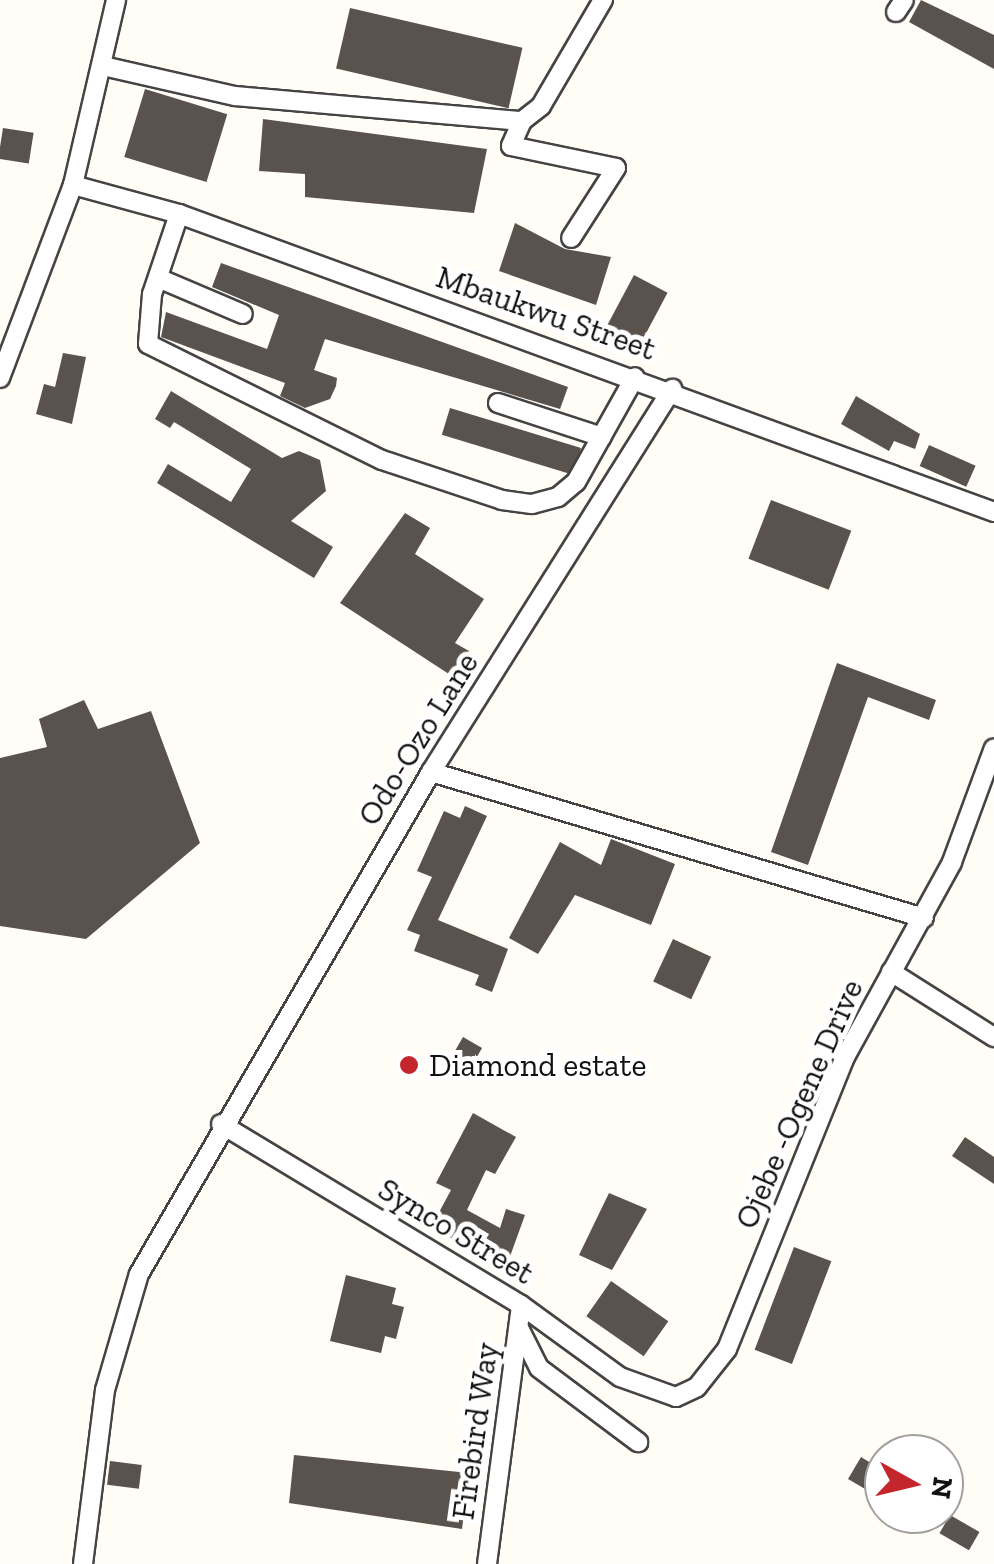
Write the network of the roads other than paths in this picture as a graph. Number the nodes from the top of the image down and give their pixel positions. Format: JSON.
{"nodes":[{"id":1,"x":116,"y":0,"type":"edge"},
{"id":2,"x":604,"y":0,"type":"edge"},
{"id":3,"x":103,"y":66,"type":"junction"},
{"id":4,"x":522,"y":122,"type":"junction"},
{"id":5,"x":73,"y":184,"type":"junction"},
{"id":6,"x":178,"y":214,"type":"junction"},
{"id":7,"x":572,"y":238,"type":"dead end"},
{"id":8,"x":158,"y":278,"type":"junction"},
{"id":9,"x":243,"y":314,"type":"dead end"},
{"id":10,"x":634,"y":377,"type":"junction"},
{"id":11,"x":0,"y":378,"type":"edge"},
{"id":12,"x":672,"y":389,"type":"junction"},
{"id":13,"x":498,"y":403,"type":"dead end"},
{"id":14,"x":602,"y":436,"type":"junction"},
{"id":15,"x":994,"y":512,"type":"edge"},
{"id":16,"x":994,"y":748,"type":"edge"},
{"id":17,"x":431,"y":772,"type":"junction"},
{"id":18,"x":924,"y":918,"type":"junction"},
{"id":19,"x":890,"y":972,"type":"junction"},
{"id":20,"x":994,"y":1037,"type":"edge"},
{"id":21,"x":221,"y":1124,"type":"junction"},
{"id":22,"x":521,"y":1305,"type":"junction"},
{"id":23,"x":520,"y":1330,"type":"junction"},
{"id":24,"x":656,"y":1394,"type":"joint"},
{"id":25,"x":638,"y":1442,"type":"dead end"},
{"id":26,"x":84,"y":1564,"type":"edge"},
{"id":27,"x":488,"y":1564,"type":"edge"}],
"edges":[{"from":1,"to":3,"type":"street"},
{"from":2,"to":4,"type":"street"},
{"from":3,"to":4,"type":"street"},
{"from":3,"to":5,"type":"street"},
{"from":4,"to":7,"type":"street"},
{"from":5,"to":6,"type":"street","name":"Mbaukwu Street"},
{"from":5,"to":11,"type":"street"},
{"from":6,"to":8,"type":"street"},
{"from":6,"to":10,"type":"street","name":"Mbaukwu Street"},
{"from":8,"to":9,"type":"street"},
{"from":8,"to":14,"type":"street"},
{"from":10,"to":12,"type":"street","name":"Mbaukwu Street"},
{"from":10,"to":14,"type":"street"},
{"from":12,"to":15,"type":"street","name":"Mbaukwu Street"},
{"from":12,"to":17,"type":"street","name":"Odo-Ozo Lane"},
{"from":13,"to":14,"type":"street"},
{"from":16,"to":18,"type":"street","name":"Ojebe -Ogene Drive"},
{"from":17,"to":18,"type":"street"},
{"from":17,"to":21,"type":"street","name":"Odo-Ozo Lane"},
{"from":18,"to":19,"type":"street","name":"Ojebe -Ogene Drive"},
{"from":19,"to":20,"type":"street"},
{"from":19,"to":24,"type":"street","name":"Ojebe -Ogene Drive"},
{"from":21,"to":22,"type":"street","name":"Synco Street"},
{"from":21,"to":26,"type":"street","name":"Odo-Ozo Lane"},
{"from":22,"to":23,"type":"street","name":"Firebird Way"},
{"from":22,"to":24,"type":"street","name":"Synco Street"},
{"from":23,"to":25,"type":"street"},
{"from":23,"to":27,"type":"street","name":"Firebird Way"}]}
